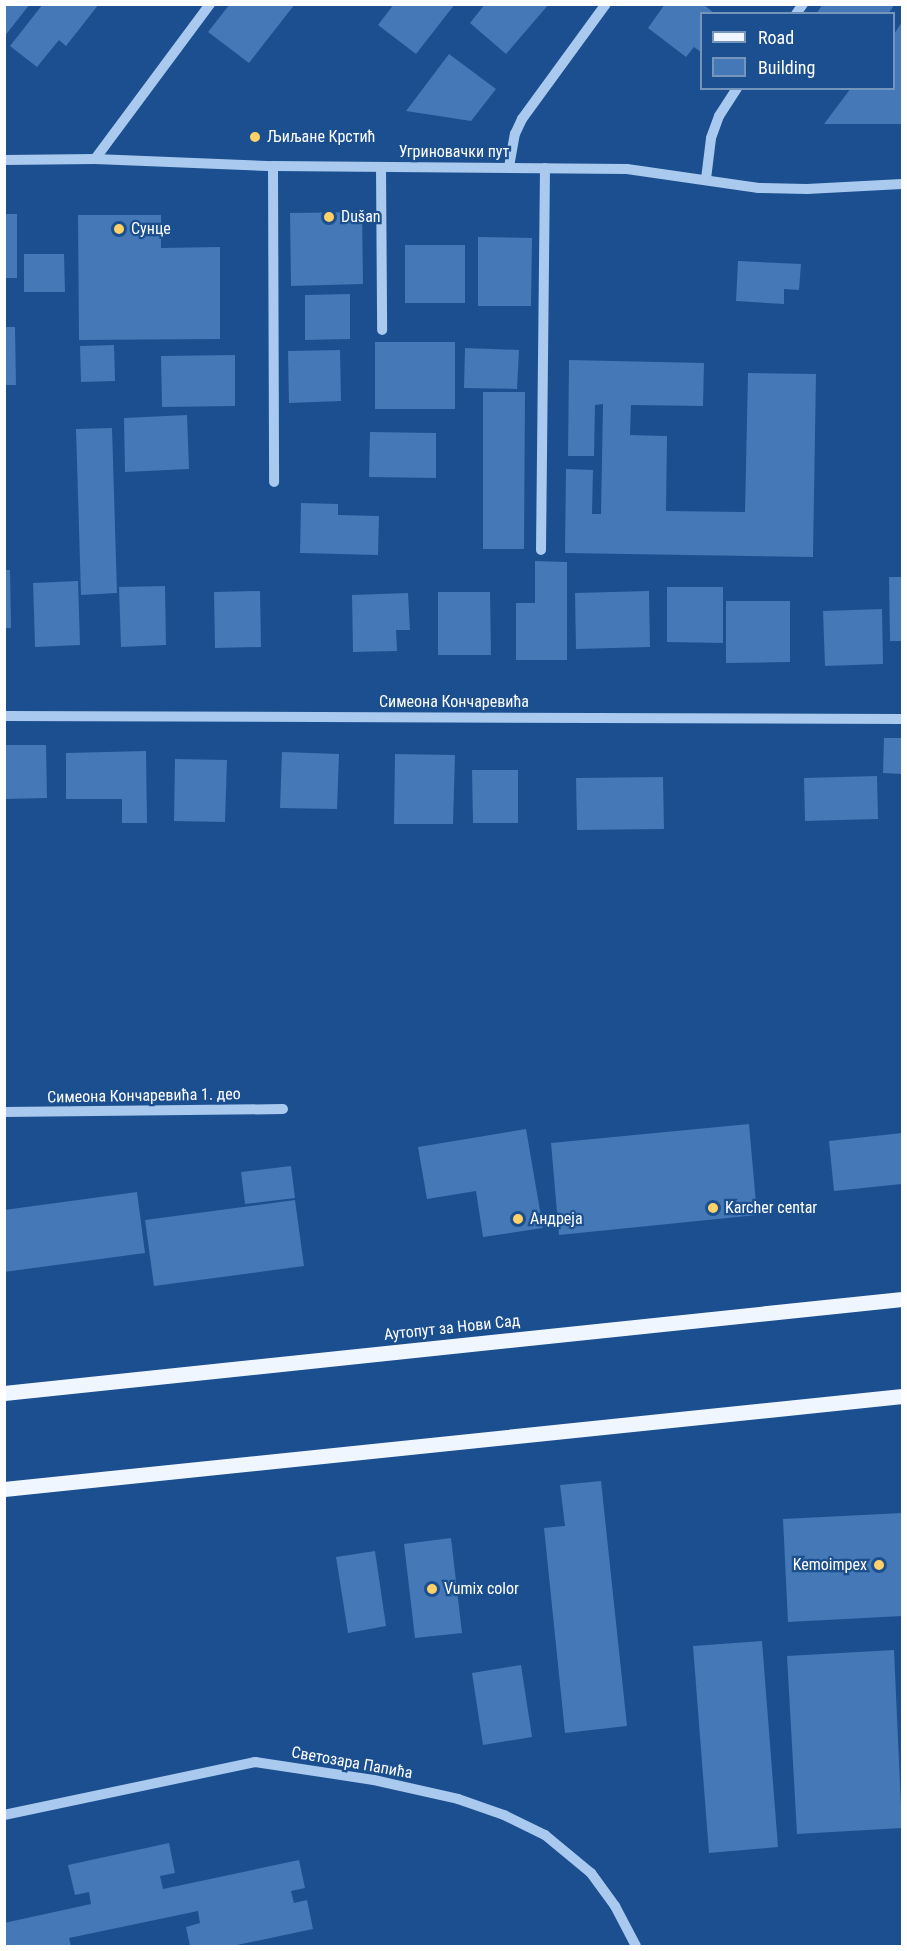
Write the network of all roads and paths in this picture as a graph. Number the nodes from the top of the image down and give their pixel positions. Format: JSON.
{"nodes":[{"id":1,"x":210,"y":4,"type":"edge"},
{"id":2,"x":606,"y":4,"type":"edge"},
{"id":3,"x":736,"y":90,"type":"edge"},
{"id":4,"x":95,"y":159,"type":"junction"},
{"id":5,"x":4,"y":160,"type":"edge"},
{"id":6,"x":273,"y":166,"type":"junction"},
{"id":7,"x":381,"y":167,"type":"junction"},
{"id":8,"x":509,"y":167,"type":"junction"},
{"id":9,"x":545,"y":168,"type":"junction"},
{"id":10,"x":706,"y":179,"type":"junction"},
{"id":11,"x":903,"y":184,"type":"edge"},
{"id":12,"x":382,"y":330,"type":"dead end"},
{"id":13,"x":274,"y":482,"type":"dead end"},
{"id":14,"x":542,"y":550,"type":"dead end"},
{"id":15,"x":4,"y":716,"type":"edge"},
{"id":16,"x":903,"y":719,"type":"edge"},
{"id":17,"x":283,"y":1109,"type":"dead end"},
{"id":18,"x":4,"y":1112,"type":"edge"},
{"id":19,"x":903,"y":1299,"type":"edge"},
{"id":20,"x":4,"y":1393,"type":"edge"},
{"id":21,"x":903,"y":1396,"type":"edge"},
{"id":22,"x":4,"y":1490,"type":"edge"},
{"id":23,"x":4,"y":1815,"type":"edge"},
{"id":24,"x":636,"y":1947,"type":"edge"}],
"edges":[{"from":1,"to":4,"type":"street"},
{"from":2,"to":8,"type":"street"},
{"from":3,"to":10,"type":"street"},
{"from":4,"to":5,"type":"street","name":"Угриновачки пут"},
{"from":4,"to":6,"type":"street","name":"Угриновачки пут"},
{"from":6,"to":7,"type":"street","name":"Угриновачки пут"},
{"from":6,"to":13,"type":"street"},
{"from":7,"to":8,"type":"street","name":"Угриновачки пут"},
{"from":7,"to":12,"type":"street"},
{"from":8,"to":9,"type":"street","name":"Угриновачки пут"},
{"from":9,"to":10,"type":"street","name":"Угриновачки пут"},
{"from":9,"to":14,"type":"street"},
{"from":10,"to":11,"type":"street","name":"Угриновачки пут"},
{"from":15,"to":16,"type":"street","name":"Симеона Кончаревића"},
{"from":17,"to":18,"type":"street","name":"Симеона Кончаревића 1. део"},
{"from":19,"to":20,"type":"main road","name":"Аутопут за Нови Сад"},
{"from":21,"to":22,"type":"main road"},
{"from":23,"to":24,"type":"street","name":"Светозара Папића"}]}
